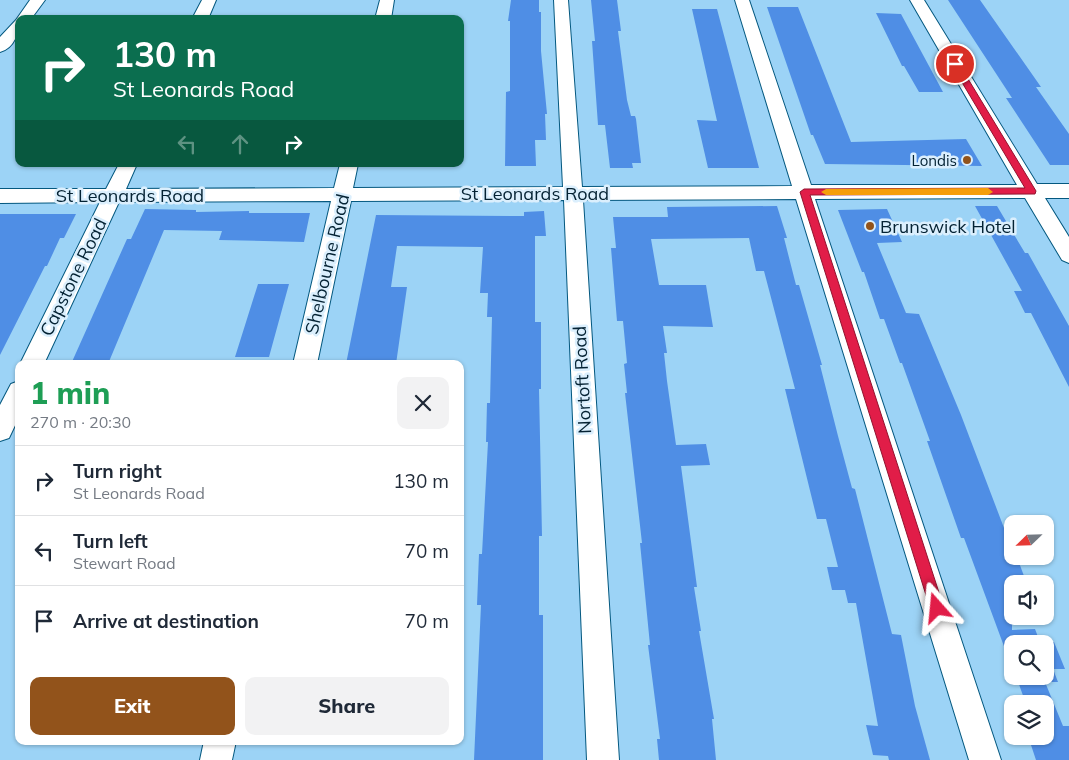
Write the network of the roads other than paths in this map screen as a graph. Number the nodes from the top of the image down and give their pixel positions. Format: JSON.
{"nodes":[{"id":1,"x":38,"y":0,"type":"edge"},
{"id":2,"x":209,"y":0,"type":"edge"},
{"id":3,"x":387,"y":0,"type":"edge"},
{"id":4,"x":561,"y":0,"type":"edge"},
{"id":5,"x":742,"y":0,"type":"edge"},
{"id":6,"x":917,"y":0,"type":"edge"},
{"id":7,"x":26,"y":15,"type":"edge"},
{"id":8,"x":202,"y":15,"type":"edge"},
{"id":9,"x":384,"y":15,"type":"edge"},
{"id":10,"x":15,"y":29,"type":"edge"},
{"id":11,"x":0,"y":47,"type":"edge"},
{"id":12,"x":127,"y":167,"type":"edge"},
{"id":13,"x":348,"y":167,"type":"edge"},
{"id":14,"x":1032,"y":191,"type":"junction"},
{"id":15,"x":1069,"y":191,"type":"edge"},
{"id":16,"x":574,"y":192,"type":"junction"},
{"id":17,"x":804,"y":192,"type":"junction"},
{"id":18,"x":342,"y":194,"type":"junction"},
{"id":19,"x":113,"y":195,"type":"junction"},
{"id":20,"x":0,"y":196,"type":"edge"},
{"id":21,"x":1069,"y":255,"type":"edge"},
{"id":22,"x":34,"y":360,"type":"edge"},
{"id":23,"x":305,"y":360,"type":"edge"},
{"id":24,"x":15,"y":399,"type":"edge"},
{"id":25,"x":0,"y":430,"type":"edge"},
{"id":26,"x":219,"y":745,"type":"edge"},
{"id":27,"x":216,"y":760,"type":"edge"},
{"id":28,"x":603,"y":760,"type":"edge"},
{"id":29,"x":985,"y":760,"type":"edge"}],
"edges":[{"from":1,"to":7,"type":"street"},
{"from":2,"to":8,"type":"street"},
{"from":3,"to":9,"type":"street"},
{"from":4,"to":16,"type":"street","name":"Nortoft Road"},
{"from":5,"to":17,"type":"street"},
{"from":6,"to":14,"type":"street"},
{"from":10,"to":11,"type":"street"},
{"from":12,"to":19,"type":"street","name":"Capstone Road"},
{"from":13,"to":18,"type":"street","name":"Shelbourne Road"},
{"from":14,"to":15,"type":"street","name":"St Leonards Road"},
{"from":14,"to":17,"type":"street","name":"St Leonards Road"},
{"from":14,"to":21,"type":"street"},
{"from":16,"to":17,"type":"street","name":"St Leonards Road"},
{"from":16,"to":18,"type":"street","name":"St Leonards Road"},
{"from":16,"to":28,"type":"street","name":"Nortoft Road"},
{"from":17,"to":29,"type":"street"},
{"from":18,"to":19,"type":"street","name":"St Leonards Road"},
{"from":18,"to":23,"type":"street","name":"Shelbourne Road"},
{"from":19,"to":20,"type":"street","name":"St Leonards Road"},
{"from":19,"to":22,"type":"street","name":"Capstone Road"},
{"from":24,"to":25,"type":"street"},
{"from":26,"to":27,"type":"street"}]}
